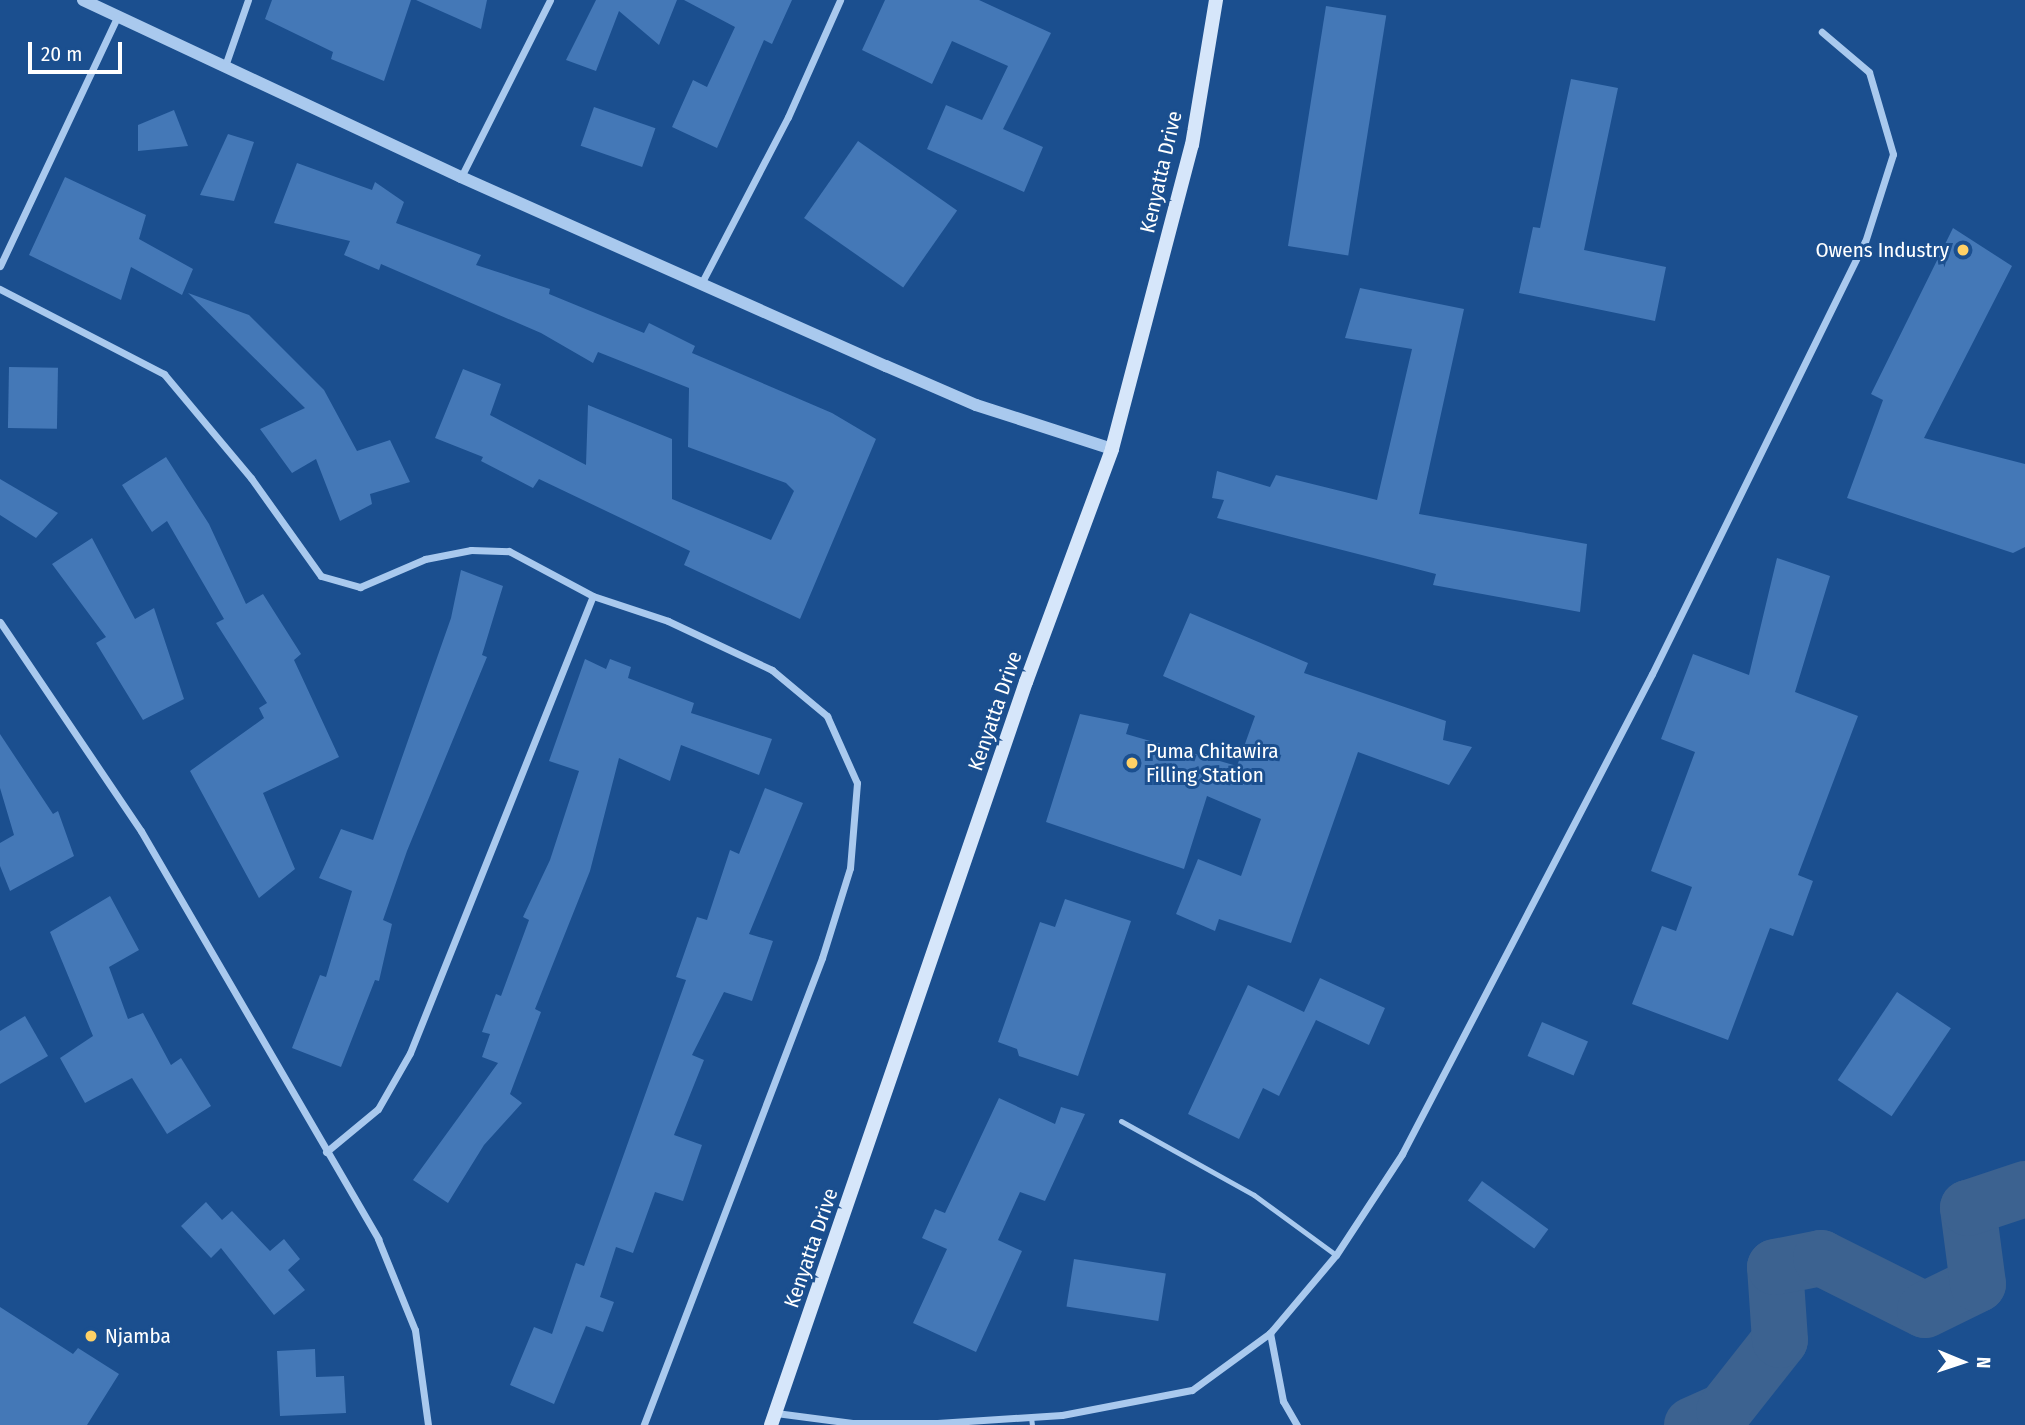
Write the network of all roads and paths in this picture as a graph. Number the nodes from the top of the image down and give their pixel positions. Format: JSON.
{"nodes":[{"id":1,"x":83,"y":0,"type":"edge"},
{"id":2,"x":248,"y":0,"type":"edge"},
{"id":3,"x":550,"y":0,"type":"edge"},
{"id":4,"x":840,"y":0,"type":"edge"},
{"id":5,"x":1216,"y":0,"type":"edge"},
{"id":6,"x":117,"y":17,"type":"junction"},
{"id":7,"x":1822,"y":32,"type":"dead end"},
{"id":8,"x":226,"y":63,"type":"junction"},
{"id":9,"x":461,"y":177,"type":"junction"},
{"id":10,"x":0,"y":266,"type":"edge"},
{"id":11,"x":701,"y":284,"type":"junction"},
{"id":12,"x":0,"y":289,"type":"edge"},
{"id":13,"x":1112,"y":449,"type":"junction"},
{"id":14,"x":593,"y":596,"type":"junction"},
{"id":15,"x":0,"y":622,"type":"edge"},
{"id":16,"x":1121,"y":1121,"type":"dead end"},
{"id":17,"x":326,"y":1152,"type":"junction"},
{"id":18,"x":1336,"y":1255,"type":"junction"},
{"id":19,"x":1269,"y":1334,"type":"junction"},
{"id":20,"x":773,"y":1419,"type":"edge"},
{"id":21,"x":1031,"y":1421,"type":"edge"},
{"id":22,"x":428,"y":1425,"type":"edge"},
{"id":23,"x":644,"y":1425,"type":"edge"},
{"id":24,"x":1297,"y":1425,"type":"edge"}],
"edges":[{"from":1,"to":6,"type":"street"},
{"from":2,"to":8,"type":"street"},
{"from":3,"to":9,"type":"street"},
{"from":4,"to":11,"type":"street"},
{"from":5,"to":13,"type":"main road","name":"Kenyatta Drive"},
{"from":6,"to":8,"type":"street"},
{"from":6,"to":10,"type":"street"},
{"from":7,"to":18,"type":"street"},
{"from":8,"to":9,"type":"street"},
{"from":9,"to":11,"type":"street"},
{"from":11,"to":13,"type":"street"},
{"from":12,"to":14,"type":"street"},
{"from":13,"to":20,"type":"main road","name":"Kenyatta Drive"},
{"from":14,"to":17,"type":"street"},
{"from":14,"to":23,"type":"street"},
{"from":15,"to":17,"type":"street"},
{"from":16,"to":18,"type":"lane"},
{"from":17,"to":22,"type":"street"},
{"from":18,"to":19,"type":"street"},
{"from":19,"to":21,"type":"street"},
{"from":19,"to":24,"type":"street"},
{"from":20,"to":21,"type":"street"}]}
